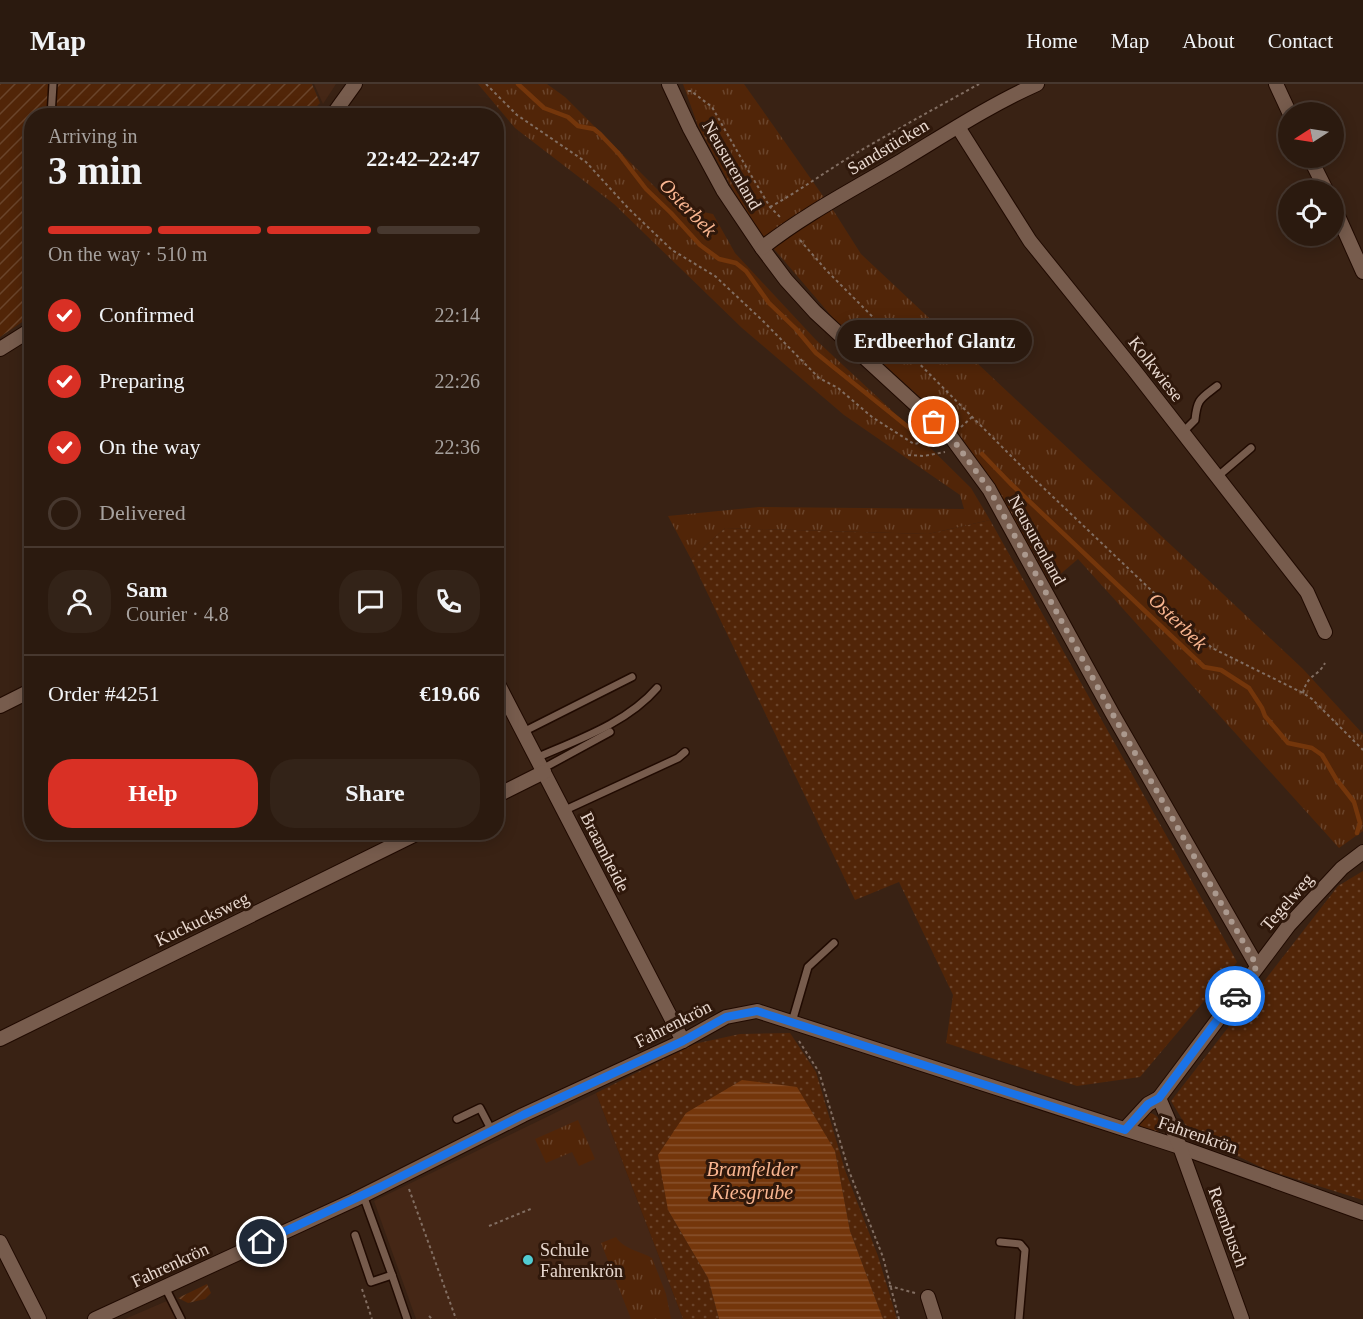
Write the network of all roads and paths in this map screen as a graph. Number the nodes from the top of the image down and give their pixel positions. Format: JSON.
{"nodes":[{"id":1,"x":53,"y":84,"type":"edge"},
{"id":2,"x":355,"y":84,"type":"edge"},
{"id":3,"x":486,"y":84,"type":"edge"},
{"id":4,"x":979,"y":84,"type":"edge"},
{"id":5,"x":1037,"y":84,"type":"edge"},
{"id":6,"x":1275,"y":84,"type":"edge"},
{"id":7,"x":671,"y":89,"type":"edge"},
{"id":8,"x":1284,"y":102,"type":"edge"},
{"id":9,"x":52,"y":108,"type":"edge"},
{"id":10,"x":338,"y":108,"type":"edge"},
{"id":11,"x":958,"y":127,"type":"junction"},
{"id":12,"x":770,"y":207,"type":"junction"},
{"id":13,"x":788,"y":227,"type":"junction"},
{"id":14,"x":1344,"y":229,"type":"edge"},
{"id":15,"x":762,"y":248,"type":"junction"},
{"id":16,"x":1363,"y":272,"type":"edge"},
{"id":17,"x":24,"y":334,"type":"edge"},
{"id":18,"x":0,"y":349,"type":"edge"},
{"id":19,"x":1216,"y":386,"type":"dead end"},
{"id":20,"x":972,"y":417,"type":"junction"},
{"id":21,"x":1183,"y":432,"type":"junction"},
{"id":22,"x":951,"y":437,"type":"junction"},
{"id":23,"x":1251,"y":448,"type":"dead end"},
{"id":24,"x":960,"y":449,"type":"junction"},
{"id":25,"x":908,"y":455,"type":"dead end"},
{"id":26,"x":1217,"y":477,"type":"junction"},
{"id":27,"x":1325,"y":632,"type":"dead end"},
{"id":28,"x":1325,"y":663,"type":"dead end"},
{"id":29,"x":632,"y":678,"type":"dead end"},
{"id":30,"x":657,"y":688,"type":"dead end"},
{"id":31,"x":1303,"y":693,"type":"junction"},
{"id":32,"x":24,"y":694,"type":"edge"},
{"id":33,"x":504,"y":695,"type":"edge"},
{"id":34,"x":0,"y":706,"type":"edge"},
{"id":35,"x":523,"y":732,"type":"junction"},
{"id":36,"x":610,"y":732,"type":"dead end"},
{"id":37,"x":1363,"y":750,"type":"edge"},
{"id":38,"x":685,"y":752,"type":"dead end"},
{"id":39,"x":541,"y":766,"type":"junction"},
{"id":40,"x":504,"y":791,"type":"edge"},
{"id":41,"x":564,"y":811,"type":"junction"},
{"id":42,"x":404,"y":840,"type":"edge"},
{"id":43,"x":1363,"y":852,"type":"edge"},
{"id":44,"x":834,"y":943,"type":"dead end"},
{"id":45,"x":1257,"y":966,"type":"junction"},
{"id":46,"x":792,"y":1022,"type":"junction"},
{"id":47,"x":0,"y":1039,"type":"edge"},
{"id":48,"x":683,"y":1041,"type":"junction"},
{"id":49,"x":1159,"y":1098,"type":"junction"},
{"id":50,"x":457,"y":1119,"type":"dead end"},
{"id":51,"x":1125,"y":1130,"type":"junction"},
{"id":52,"x":492,"y":1131,"type":"junction"},
{"id":53,"x":1180,"y":1147,"type":"junction"},
{"id":54,"x":408,"y":1185,"type":"dead end"},
{"id":55,"x":363,"y":1196,"type":"junction"},
{"id":56,"x":533,"y":1209,"type":"dead end"},
{"id":57,"x":1363,"y":1213,"type":"edge"},
{"id":58,"x":489,"y":1226,"type":"dead end"},
{"id":59,"x":355,"y":1235,"type":"dead end"},
{"id":60,"x":0,"y":1242,"type":"edge"},
{"id":61,"x":1000,"y":1242,"type":"dead end"},
{"id":62,"x":392,"y":1275,"type":"junction"},
{"id":63,"x":372,"y":1282,"type":"junction"},
{"id":64,"x":889,"y":1286,"type":"junction"},
{"id":65,"x":165,"y":1287,"type":"junction"},
{"id":66,"x":928,"y":1297,"type":"joint"},
{"id":67,"x":39,"y":1319,"type":"edge"},
{"id":68,"x":95,"y":1319,"type":"edge"},
{"id":69,"x":181,"y":1319,"type":"edge"},
{"id":70,"x":372,"y":1319,"type":"edge"},
{"id":71,"x":407,"y":1319,"type":"edge"},
{"id":72,"x":456,"y":1319,"type":"edge"},
{"id":73,"x":899,"y":1319,"type":"edge"},
{"id":74,"x":935,"y":1319,"type":"edge"},
{"id":75,"x":1019,"y":1319,"type":"edge"},
{"id":76,"x":1242,"y":1319,"type":"edge"}],
"edges":[{"from":1,"to":9,"type":"lane"},
{"from":2,"to":10,"type":"street"},
{"from":3,"to":22,"type":"path"},
{"from":4,"to":12,"type":"path"},
{"from":5,"to":11,"type":"street","name":"Sandstücken"},
{"from":6,"to":8,"type":"street"},
{"from":7,"to":12,"type":"path"},
{"from":7,"to":15,"type":"street","name":"Neusurenland"},
{"from":11,"to":13,"type":"street","name":"Sandstücken"},
{"from":11,"to":21,"type":"street","name":"Kolkwiese"},
{"from":12,"to":13,"type":"path"},
{"from":13,"to":15,"type":"street","name":"Sandstücken"},
{"from":13,"to":20,"type":"path"},
{"from":14,"to":16,"type":"street"},
{"from":15,"to":22,"type":"street","name":"Neusurenland"},
{"from":17,"to":18,"type":"street"},
{"from":19,"to":21,"type":"lane"},
{"from":20,"to":22,"type":"path"},
{"from":20,"to":31,"type":"path"},
{"from":21,"to":26,"type":"street","name":"Kolkwiese"},
{"from":22,"to":24,"type":"street","name":"Neusurenland"},
{"from":23,"to":26,"type":"lane"},
{"from":24,"to":25,"type":"path"},
{"from":24,"to":45,"type":"street","name":"Neusurenland"},
{"from":26,"to":27,"type":"street","name":"Kolkwiese"},
{"from":28,"to":31,"type":"path"},
{"from":29,"to":35,"type":"lane"},
{"from":30,"to":39,"type":"lane"},
{"from":31,"to":37,"type":"path"},
{"from":32,"to":34,"type":"street"},
{"from":33,"to":35,"type":"street","name":"Braamheide"},
{"from":35,"to":39,"type":"street","name":"Braamheide"},
{"from":36,"to":39,"type":"lane"},
{"from":38,"to":41,"type":"lane"},
{"from":39,"to":40,"type":"street"},
{"from":39,"to":41,"type":"street","name":"Braamheide"},
{"from":41,"to":48,"type":"street","name":"Braamheide"},
{"from":42,"to":47,"type":"street","name":"Kuckucksweg"},
{"from":43,"to":45,"type":"street","name":"Tegelweg"},
{"from":44,"to":46,"type":"lane"},
{"from":45,"to":49,"type":"street","name":"Tegelweg"},
{"from":46,"to":48,"type":"street","name":"Fahrenkrön"},
{"from":46,"to":51,"type":"street","name":"Fahrenkrön"},
{"from":46,"to":64,"type":"path"},
{"from":48,"to":52,"type":"street","name":"Fahrenkrön"},
{"from":49,"to":51,"type":"street","name":"Tegelweg"},
{"from":49,"to":53,"type":"street"},
{"from":50,"to":52,"type":"lane"},
{"from":51,"to":53,"type":"street","name":"Fahrenkrön"},
{"from":52,"to":55,"type":"street","name":"Fahrenkrön"},
{"from":53,"to":57,"type":"street","name":"Fahrenkrön"},
{"from":53,"to":76,"type":"street","name":"Reembusch"},
{"from":54,"to":72,"type":"path"},
{"from":55,"to":62,"type":"lane"},
{"from":55,"to":65,"type":"street","name":"Fahrenkrön"},
{"from":56,"to":58,"type":"path"},
{"from":59,"to":63,"type":"lane"},
{"from":60,"to":67,"type":"street"},
{"from":61,"to":75,"type":"lane"},
{"from":62,"to":63,"type":"lane"},
{"from":62,"to":71,"type":"lane"},
{"from":63,"to":70,"type":"path"},
{"from":64,"to":66,"type":"path"},
{"from":64,"to":73,"type":"path"},
{"from":65,"to":68,"type":"street","name":"Fahrenkrön"},
{"from":65,"to":69,"type":"lane"},
{"from":66,"to":74,"type":"street"}]}
